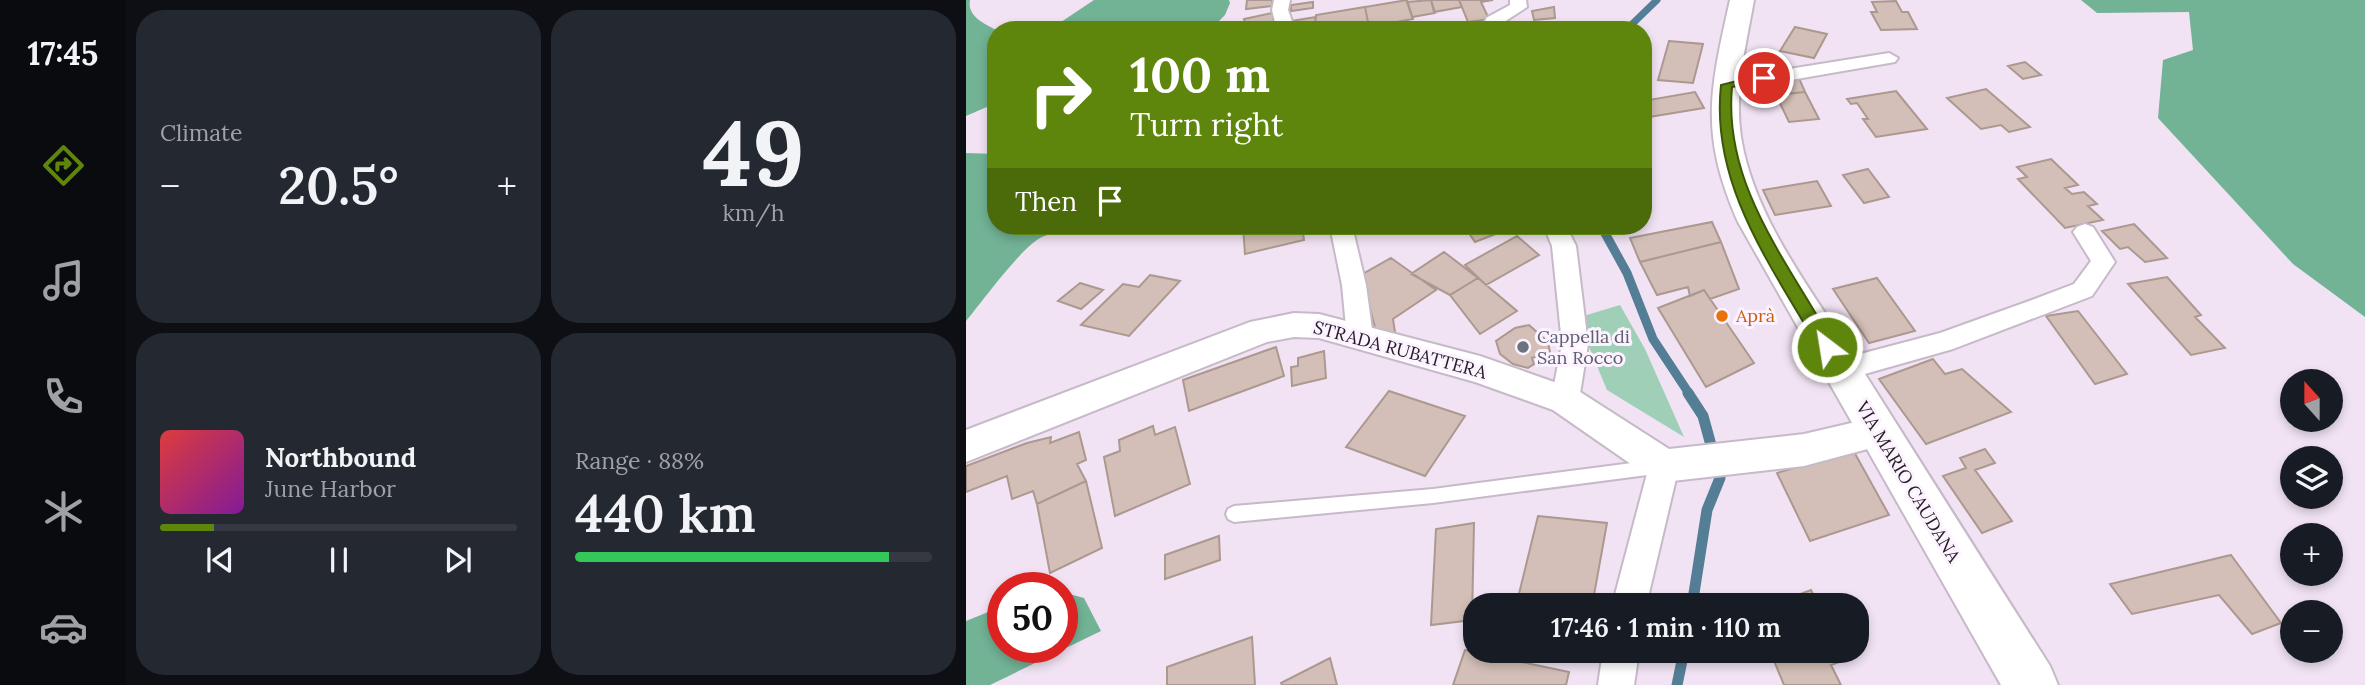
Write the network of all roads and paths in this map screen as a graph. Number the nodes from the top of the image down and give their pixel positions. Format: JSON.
{"nodes":[{"id":1,"x":1282,"y":0,"type":"edge"},
{"id":2,"x":1518,"y":0,"type":"edge"},
{"id":3,"x":1742,"y":0,"type":"edge"},
{"id":4,"x":1283,"y":21,"type":"edge"},
{"id":5,"x":1494,"y":21,"type":"edge"},
{"id":6,"x":1889,"y":58,"type":"dead end"},
{"id":7,"x":1727,"y":85,"type":"junction"},
{"id":8,"x":2085,"y":232,"type":"dead end"},
{"id":9,"x":1343,"y":235,"type":"edge"},
{"id":10,"x":1559,"y":235,"type":"edge"},
{"id":11,"x":1360,"y":337,"type":"junction"},
{"id":12,"x":1840,"y":370,"type":"junction"},
{"id":13,"x":1566,"y":400,"type":"junction"},
{"id":14,"x":1877,"y":432,"type":"junction"},
{"id":15,"x":966,"y":446,"type":"edge"},
{"id":16,"x":1678,"y":466,"type":"junction"},
{"id":17,"x":1234,"y":514,"type":"dead end"},
{"id":18,"x":1634,"y":593,"type":"edge"},
{"id":19,"x":1619,"y":663,"type":"edge"},
{"id":20,"x":1616,"y":685,"type":"edge"},
{"id":21,"x":2031,"y":685,"type":"edge"}],
"edges":[{"from":1,"to":4,"type":"street"},
{"from":2,"to":5,"type":"street"},
{"from":3,"to":7,"type":"main road","name":"VIA MARIO CAUDANA"},
{"from":6,"to":7,"type":"street"},
{"from":7,"to":12,"type":"main road","name":"VIA MARIO CAUDANA"},
{"from":8,"to":12,"type":"street"},
{"from":9,"to":11,"type":"street"},
{"from":10,"to":13,"type":"street"},
{"from":11,"to":13,"type":"street","name":"STRADA RUBATTERA"},
{"from":11,"to":15,"type":"street","name":"STRADA RUBATTERA"},
{"from":12,"to":14,"type":"main road","name":"VIA MARIO CAUDANA"},
{"from":13,"to":16,"type":"street","name":"STRADA RUBATTERA"},
{"from":14,"to":16,"type":"street"},
{"from":14,"to":21,"type":"main road","name":"VIA MARIO CAUDANA"},
{"from":16,"to":17,"type":"lane"},
{"from":16,"to":18,"type":"street"},
{"from":19,"to":20,"type":"street"}]}
